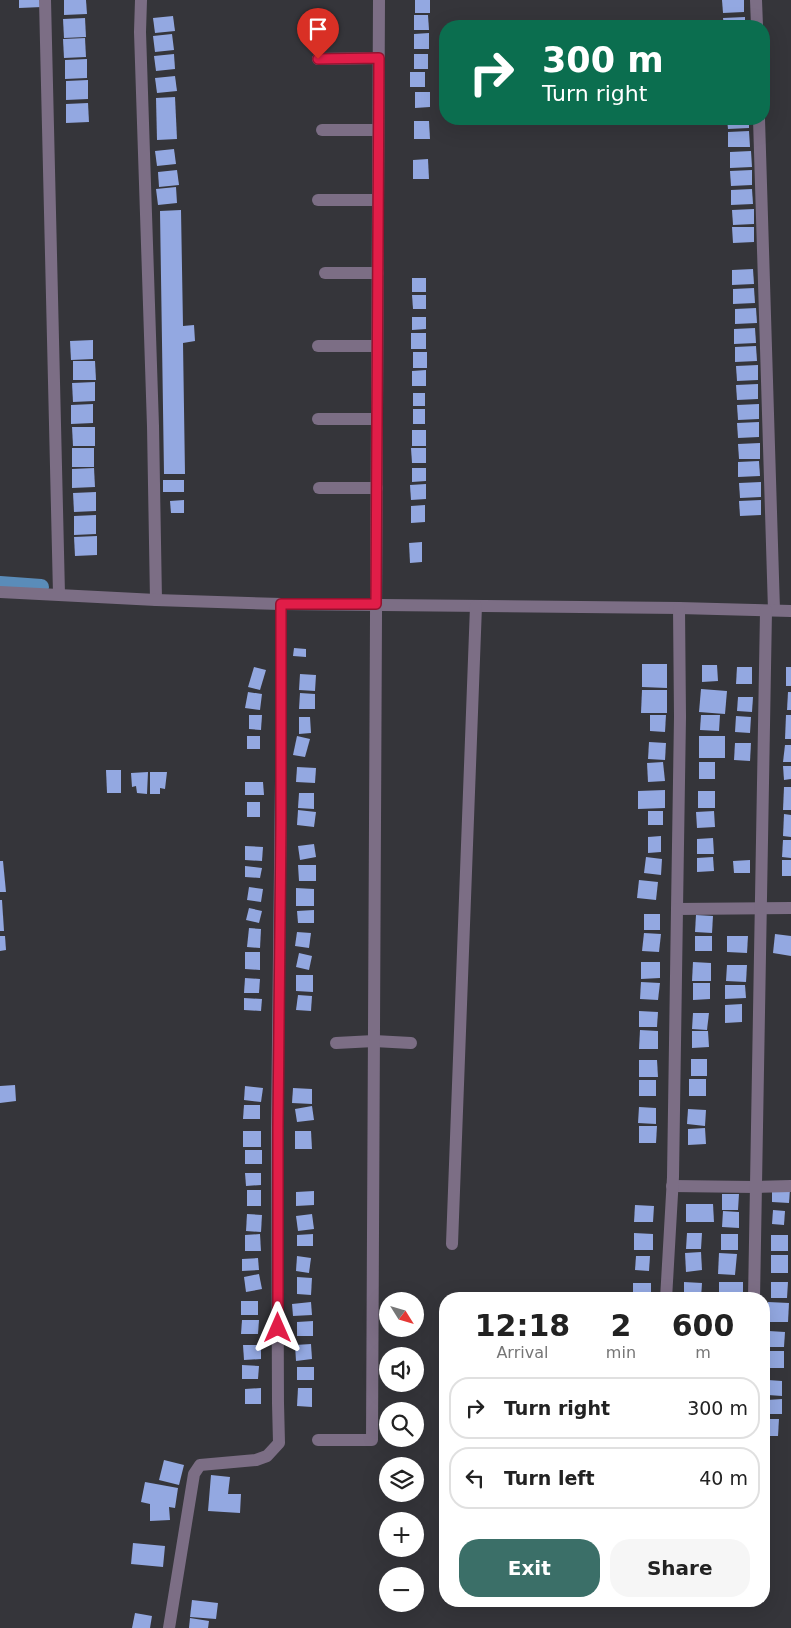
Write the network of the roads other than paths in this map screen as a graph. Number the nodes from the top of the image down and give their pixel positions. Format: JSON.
{"nodes":[{"id":1,"x":45,"y":0,"type":"edge"},
{"id":2,"x":141,"y":0,"type":"edge"},
{"id":3,"x":379,"y":0,"type":"edge"},
{"id":4,"x":756,"y":0,"type":"edge"},
{"id":5,"x":757,"y":20,"type":"edge"},
{"id":6,"x":379,"y":58,"type":"junction"},
{"id":7,"x":318,"y":59,"type":"dead end"},
{"id":8,"x":759,"y":125,"type":"edge"},
{"id":9,"x":322,"y":130,"type":"dead end"},
{"id":10,"x":378,"y":130,"type":"junction"},
{"id":11,"x":318,"y":200,"type":"dead end"},
{"id":12,"x":378,"y":200,"type":"junction"},
{"id":13,"x":325,"y":274,"type":"dead end"},
{"id":14,"x":378,"y":274,"type":"junction"},
{"id":15,"x":318,"y":346,"type":"dead end"},
{"id":16,"x":377,"y":346,"type":"junction"},
{"id":17,"x":318,"y":419,"type":"dead end"},
{"id":18,"x":377,"y":419,"type":"junction"},
{"id":19,"x":319,"y":488,"type":"dead end"},
{"id":20,"x":377,"y":488,"type":"junction"},
{"id":21,"x":0,"y":592,"type":"edge"},
{"id":22,"x":59,"y":594,"type":"junction"},
{"id":23,"x":156,"y":600,"type":"junction"},
{"id":24,"x":281,"y":604,"type":"junction"},
{"id":25,"x":376,"y":604,"type":"junction"},
{"id":26,"x":476,"y":606,"type":"junction"},
{"id":27,"x":679,"y":608,"type":"junction"},
{"id":28,"x":770,"y":610,"type":"junction"},
{"id":29,"x":791,"y":611,"type":"edge"},
{"id":30,"x":760,"y":908,"type":"junction"},
{"id":31,"x":791,"y":908,"type":"edge"},
{"id":32,"x":677,"y":909,"type":"junction"},
{"id":33,"x":374,"y":1041,"type":"junction"},
{"id":34,"x":336,"y":1043,"type":"dead end"},
{"id":35,"x":412,"y":1043,"type":"dead end"},
{"id":36,"x":672,"y":1186,"type":"junction"},
{"id":37,"x":791,"y":1186,"type":"edge"},
{"id":38,"x":755,"y":1187,"type":"junction"},
{"id":39,"x":452,"y":1244,"type":"dead end"},
{"id":40,"x":666,"y":1292,"type":"edge"},
{"id":41,"x":754,"y":1292,"type":"edge"},
{"id":42,"x":318,"y":1440,"type":"dead end"},
{"id":43,"x":169,"y":1628,"type":"edge"}],
"edges":[{"from":1,"to":22,"type":"street"},
{"from":2,"to":23,"type":"street"},
{"from":3,"to":6,"type":"street"},
{"from":4,"to":5,"type":"street"},
{"from":6,"to":7,"type":"street"},
{"from":6,"to":10,"type":"street"},
{"from":8,"to":28,"type":"street"},
{"from":9,"to":10,"type":"street"},
{"from":10,"to":12,"type":"street"},
{"from":11,"to":12,"type":"street"},
{"from":12,"to":14,"type":"street"},
{"from":13,"to":14,"type":"street"},
{"from":14,"to":16,"type":"street"},
{"from":15,"to":16,"type":"street"},
{"from":16,"to":18,"type":"street"},
{"from":17,"to":18,"type":"street"},
{"from":18,"to":20,"type":"street"},
{"from":19,"to":20,"type":"street"},
{"from":20,"to":25,"type":"street"},
{"from":21,"to":22,"type":"street"},
{"from":22,"to":23,"type":"street"},
{"from":23,"to":24,"type":"street"},
{"from":24,"to":25,"type":"street"},
{"from":24,"to":43,"type":"street"},
{"from":25,"to":26,"type":"street"},
{"from":25,"to":33,"type":"street"},
{"from":26,"to":27,"type":"street"},
{"from":26,"to":39,"type":"street"},
{"from":27,"to":28,"type":"street"},
{"from":27,"to":32,"type":"street"},
{"from":28,"to":29,"type":"street"},
{"from":28,"to":30,"type":"street"},
{"from":30,"to":31,"type":"street"},
{"from":30,"to":32,"type":"street"},
{"from":30,"to":38,"type":"street"},
{"from":32,"to":36,"type":"street"},
{"from":33,"to":34,"type":"street"},
{"from":33,"to":35,"type":"street"},
{"from":33,"to":42,"type":"street"},
{"from":36,"to":38,"type":"street"},
{"from":36,"to":40,"type":"street"},
{"from":37,"to":38,"type":"street"},
{"from":38,"to":41,"type":"street"}]}
